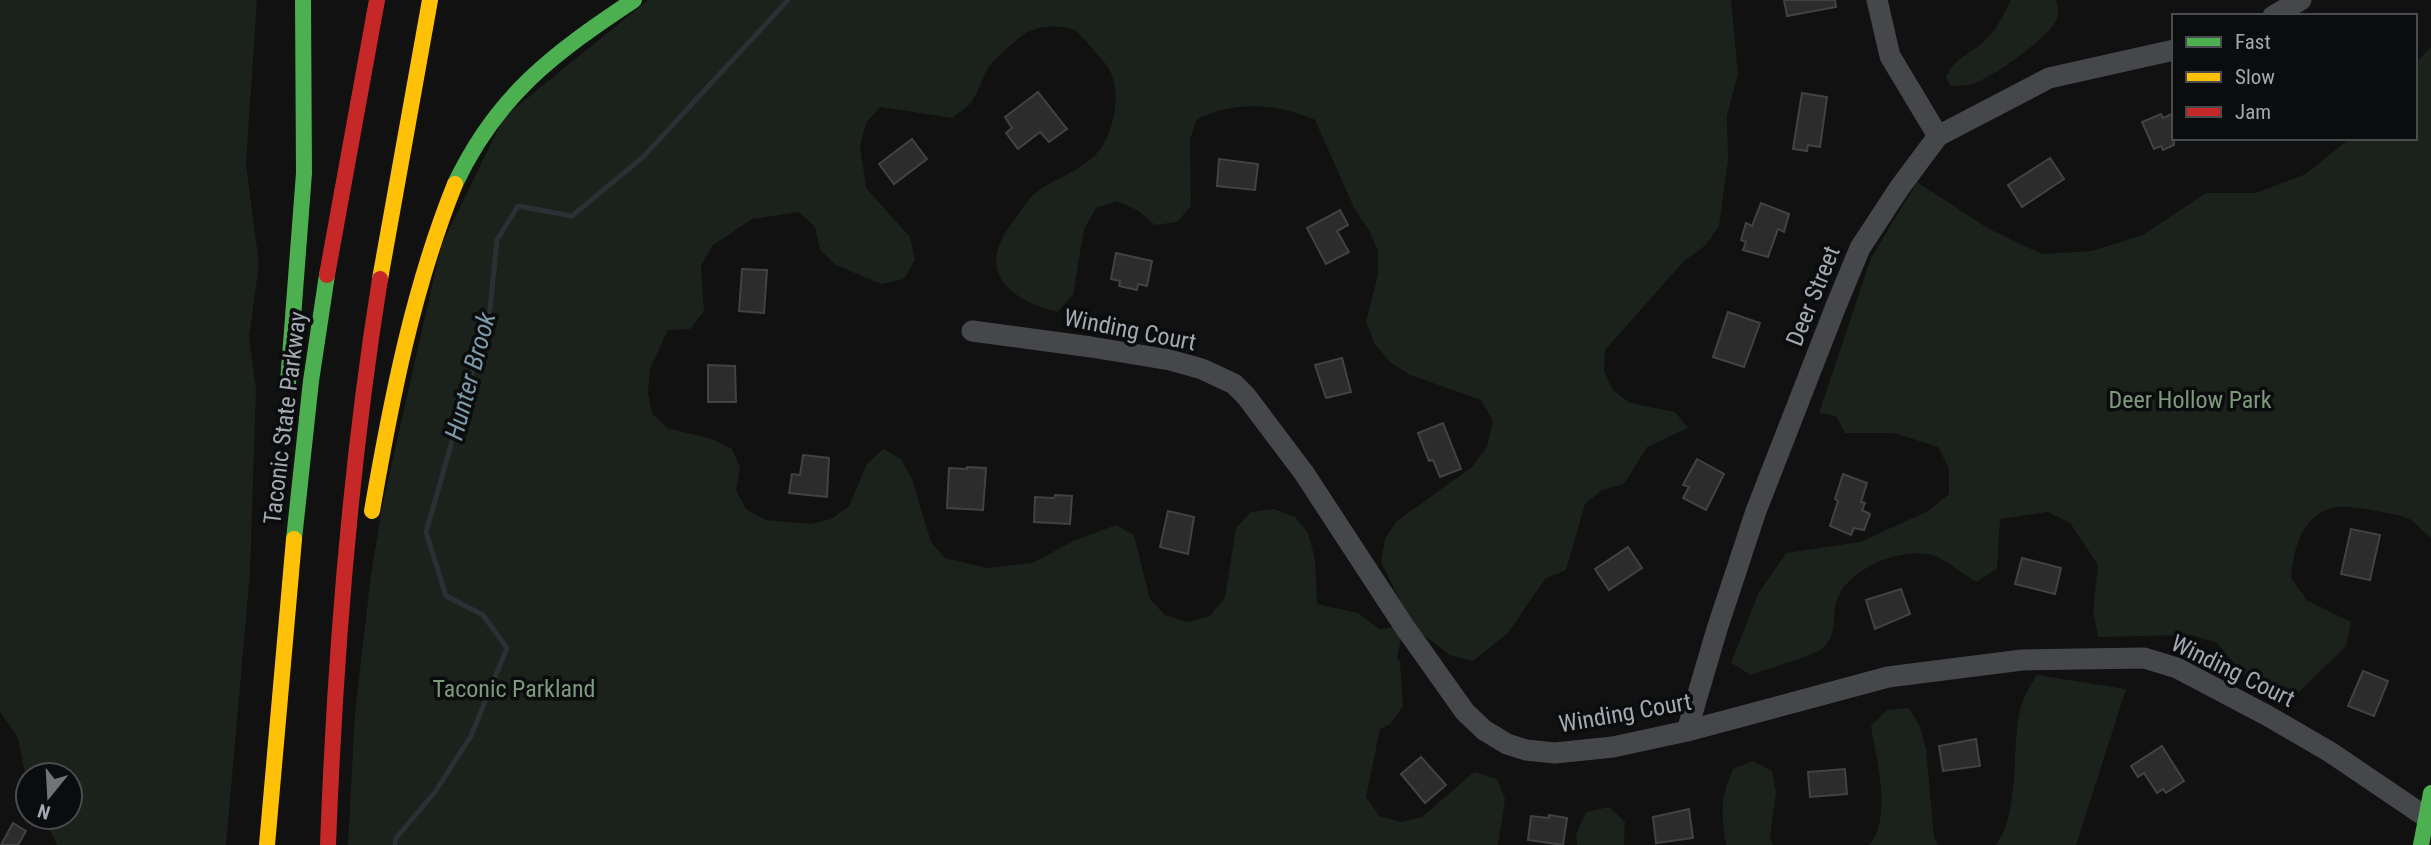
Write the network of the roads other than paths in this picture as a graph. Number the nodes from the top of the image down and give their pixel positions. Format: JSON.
{"nodes":[{"id":1,"x":303,"y":0,"type":"edge"},
{"id":2,"x":377,"y":0,"type":"edge"},
{"id":3,"x":430,"y":0,"type":"edge"},
{"id":4,"x":634,"y":0,"type":"edge"},
{"id":5,"x":1877,"y":0,"type":"edge"},
{"id":6,"x":2301,"y":0,"type":"edge"},
{"id":7,"x":2276,"y":14,"type":"edge"},
{"id":8,"x":2172,"y":50,"type":"edge"},
{"id":9,"x":1938,"y":136,"type":"junction"},
{"id":10,"x":972,"y":331,"type":"dead end"},
{"id":11,"x":286,"y":401,"type":"dead end"},
{"id":12,"x":370,"y":522,"type":"dead end"},
{"id":13,"x":358,"y":573,"type":"dead end"},
{"id":14,"x":340,"y":607,"type":"junction"},
{"id":15,"x":1687,"y":731,"type":"junction"},
{"id":16,"x":2431,"y":793,"type":"edge"},
{"id":17,"x":2426,"y":817,"type":"junction"},
{"id":18,"x":267,"y":845,"type":"edge"},
{"id":19,"x":328,"y":845,"type":"edge"},
{"id":20,"x":2421,"y":845,"type":"edge"}],
"edges":[{"from":1,"to":11,"type":"main road"},
{"from":2,"to":18,"type":"main road","name":"Taconic State Parkway"},
{"from":3,"to":14,"type":"main road"},
{"from":4,"to":12,"type":"main road"},
{"from":5,"to":9,"type":"street"},
{"from":6,"to":7,"type":"street"},
{"from":8,"to":9,"type":"street","name":"Deer Street"},
{"from":9,"to":15,"type":"street","name":"Deer Street"},
{"from":10,"to":15,"type":"street","name":"Winding Court"},
{"from":13,"to":14,"type":"main road"},
{"from":14,"to":19,"type":"main road"},
{"from":15,"to":17,"type":"street","name":"Winding Court"},
{"from":16,"to":17,"type":"main road"},
{"from":17,"to":20,"type":"main road"}]}
